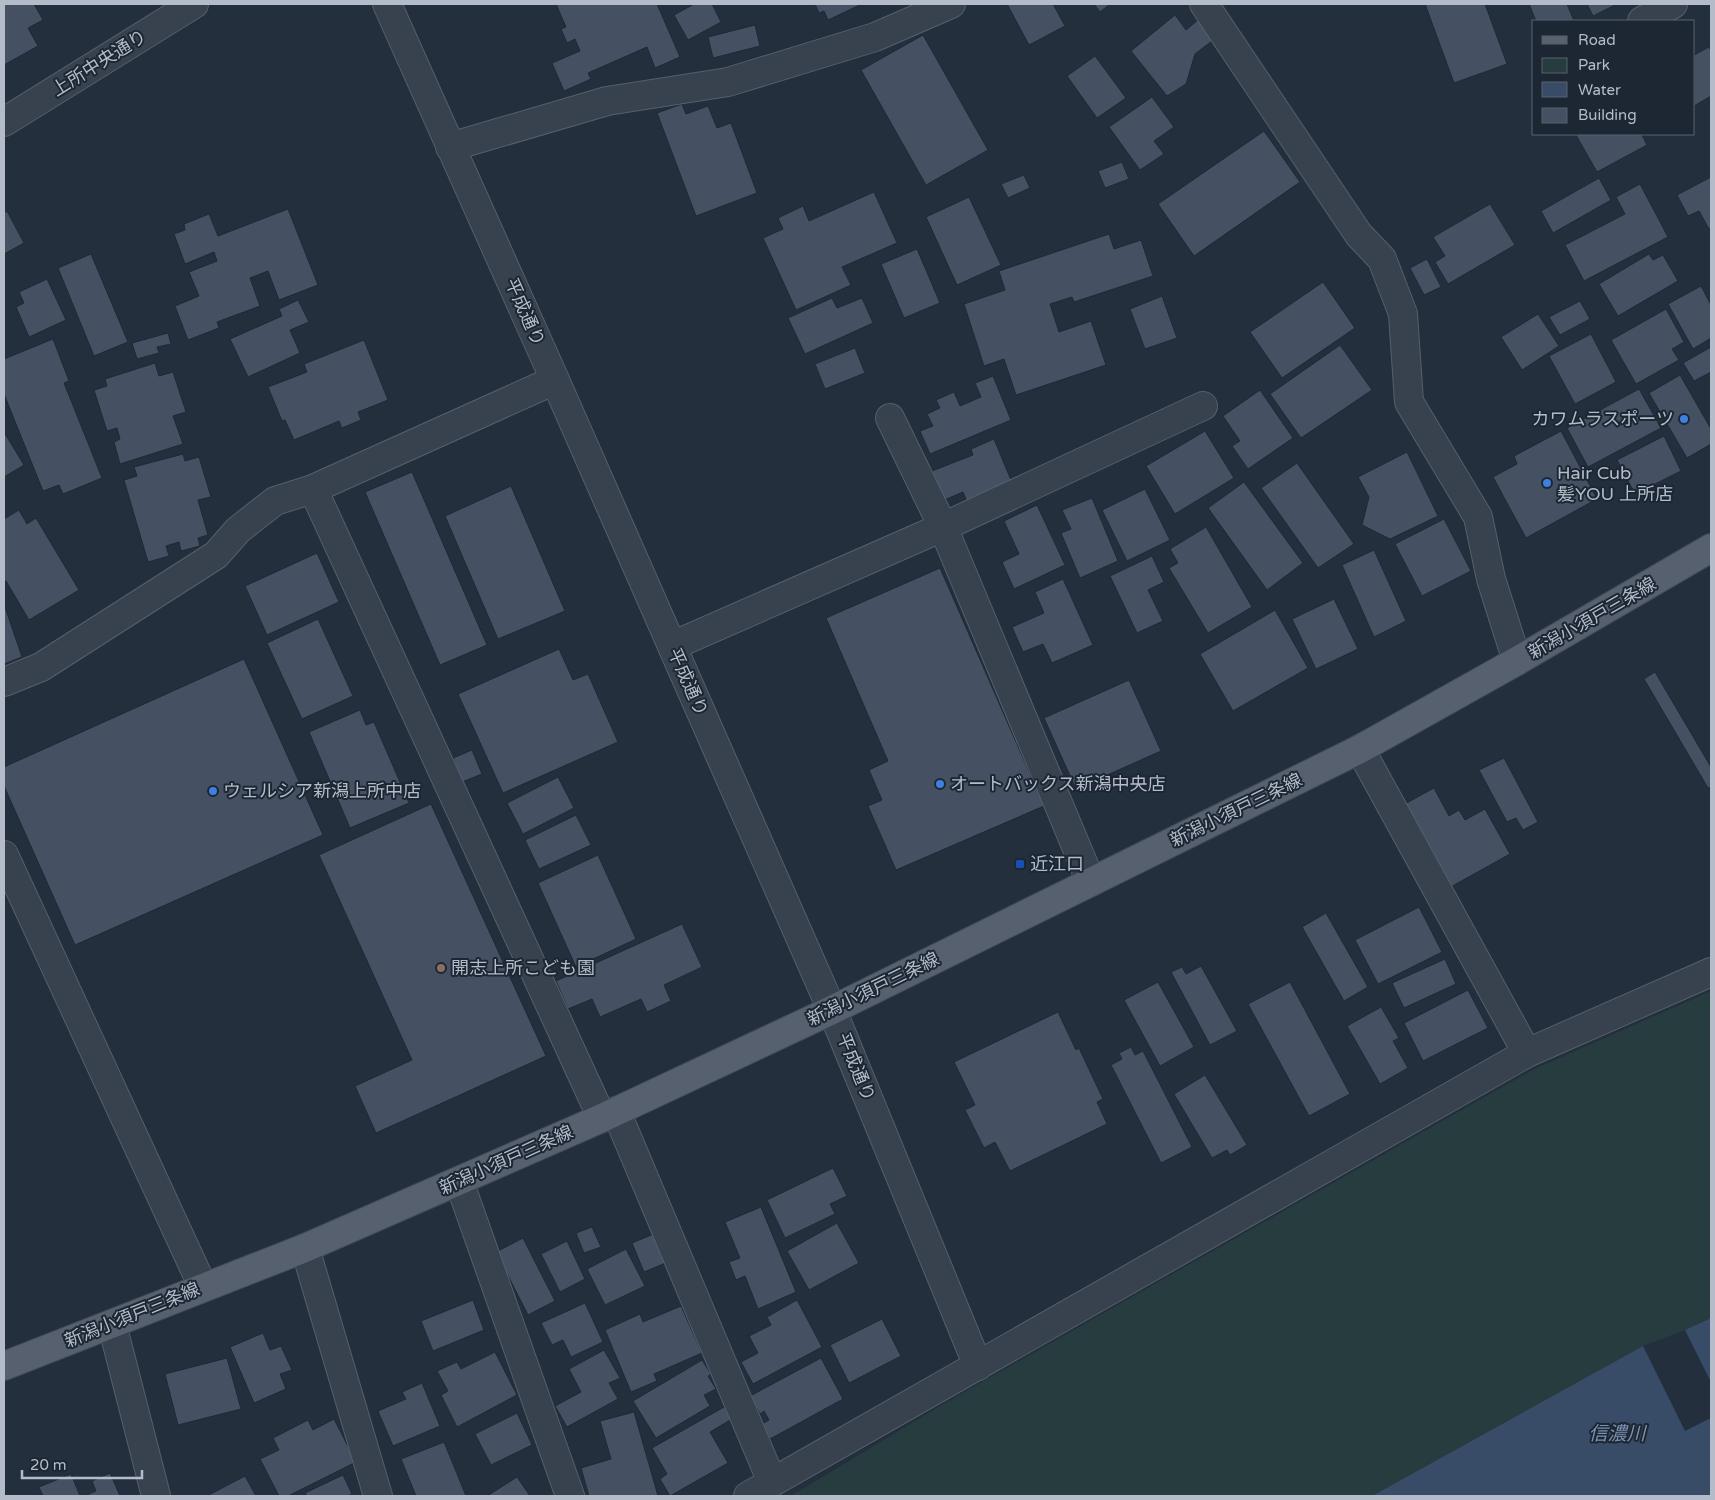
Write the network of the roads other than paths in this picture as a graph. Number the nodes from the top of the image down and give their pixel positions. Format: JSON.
{"nodes":[{"id":1,"x":194,"y":4,"type":"edge"},
{"id":2,"x":387,"y":4,"type":"edge"},
{"id":3,"x":951,"y":4,"type":"edge"},
{"id":4,"x":1204,"y":4,"type":"edge"},
{"id":5,"x":1673,"y":4,"type":"edge"},
{"id":6,"x":1644,"y":20,"type":"edge"},
{"id":7,"x":4,"y":122,"type":"edge"},
{"id":8,"x":450,"y":147,"type":"junction"},
{"id":9,"x":555,"y":380,"type":"junction"},
{"id":10,"x":1203,"y":406,"type":"dead end"},
{"id":11,"x":890,"y":418,"type":"dead end"},
{"id":12,"x":313,"y":489,"type":"junction"},
{"id":13,"x":943,"y":527,"type":"junction"},
{"id":14,"x":1711,"y":548,"type":"edge"},
{"id":15,"x":672,"y":646,"type":"junction"},
{"id":16,"x":1517,"y":662,"type":"junction"},
{"id":17,"x":4,"y":682,"type":"edge"},
{"id":18,"x":1360,"y":749,"type":"junction"},
{"id":19,"x":4,"y":856,"type":"edge"},
{"id":20,"x":1091,"y":882,"type":"junction"},
{"id":21,"x":1711,"y":972,"type":"edge"},
{"id":22,"x":832,"y":1010,"type":"junction"},
{"id":23,"x":1527,"y":1053,"type":"junction"},
{"id":24,"x":609,"y":1114,"type":"junction"},
{"id":25,"x":459,"y":1181,"type":"junction"},
{"id":26,"x":305,"y":1248,"type":"junction"},
{"id":27,"x":203,"y":1287,"type":"junction"},
{"id":28,"x":112,"y":1324,"type":"junction"},
{"id":29,"x":4,"y":1366,"type":"edge"},
{"id":30,"x":978,"y":1366,"type":"junction"},
{"id":31,"x":772,"y":1482,"type":"junction"},
{"id":32,"x":156,"y":1496,"type":"edge"},
{"id":33,"x":378,"y":1496,"type":"edge"},
{"id":34,"x":570,"y":1496,"type":"edge"},
{"id":35,"x":748,"y":1496,"type":"edge"}],
"edges":[{"from":1,"to":7,"type":"street","name":"上所中央通り"},
{"from":2,"to":8,"type":"street","name":"平成通り"},
{"from":3,"to":8,"type":"street"},
{"from":4,"to":16,"type":"street"},
{"from":5,"to":6,"type":"street"},
{"from":8,"to":9,"type":"street","name":"平成通り"},
{"from":9,"to":12,"type":"street"},
{"from":9,"to":15,"type":"street","name":"平成通り"},
{"from":10,"to":13,"type":"street"},
{"from":11,"to":13,"type":"street"},
{"from":12,"to":17,"type":"street"},
{"from":12,"to":24,"type":"street"},
{"from":13,"to":15,"type":"street"},
{"from":13,"to":20,"type":"street"},
{"from":14,"to":16,"type":"main road","name":"新潟小須戸三条線"},
{"from":15,"to":22,"type":"street","name":"平成通り"},
{"from":16,"to":18,"type":"main road","name":"新潟小須戸三条線"},
{"from":18,"to":20,"type":"main road","name":"新潟小須戸三条線"},
{"from":18,"to":23,"type":"street"},
{"from":19,"to":27,"type":"street"},
{"from":20,"to":22,"type":"main road","name":"新潟小須戸三条線"},
{"from":21,"to":23,"type":"street"},
{"from":22,"to":24,"type":"main road","name":"新潟小須戸三条線"},
{"from":22,"to":30,"type":"street","name":"平成通り"},
{"from":23,"to":30,"type":"street"},
{"from":24,"to":25,"type":"main road","name":"新潟小須戸三条線"},
{"from":24,"to":31,"type":"street"},
{"from":25,"to":26,"type":"main road","name":"新潟小須戸三条線"},
{"from":25,"to":34,"type":"street"},
{"from":26,"to":27,"type":"main road","name":"新潟小須戸三条線"},
{"from":26,"to":33,"type":"street"},
{"from":27,"to":28,"type":"main road","name":"新潟小須戸三条線"},
{"from":28,"to":29,"type":"main road","name":"新潟小須戸三条線"},
{"from":28,"to":32,"type":"street"},
{"from":30,"to":31,"type":"street"},
{"from":31,"to":35,"type":"street"}]}
